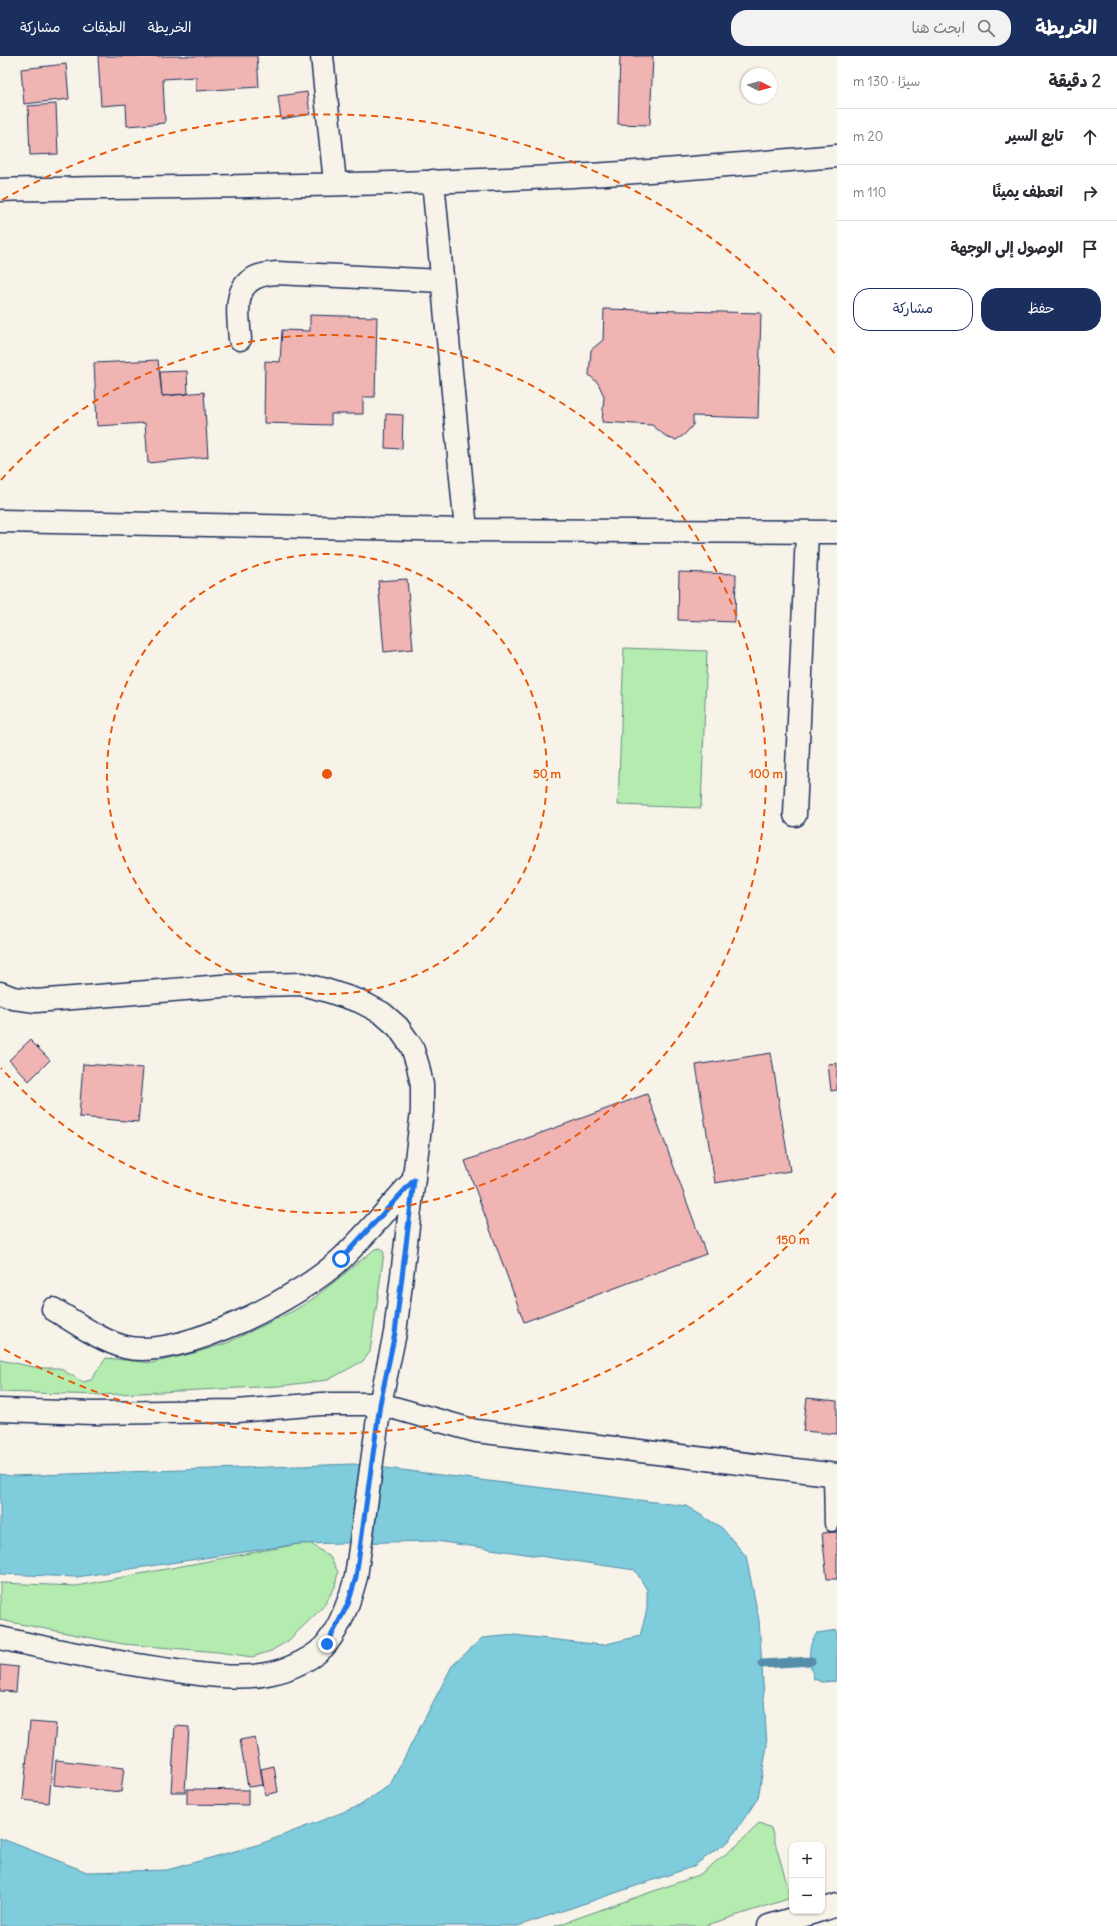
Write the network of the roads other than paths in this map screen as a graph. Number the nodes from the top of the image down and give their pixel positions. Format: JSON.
{"nodes":[{"id":1,"x":322,"y":56,"type":"edge"},
{"id":2,"x":837,"y":156,"type":"edge"},
{"id":3,"x":433,"y":181,"type":"junction"},
{"id":4,"x":334,"y":183,"type":"junction"},
{"id":5,"x":0,"y":190,"type":"edge"},
{"id":6,"x":442,"y":281,"type":"junction"},
{"id":7,"x":240,"y":339,"type":"dead end"},
{"id":8,"x":0,"y":521,"type":"edge"},
{"id":9,"x":466,"y":530,"type":"junction"},
{"id":10,"x":807,"y":532,"type":"junction"},
{"id":11,"x":837,"y":532,"type":"edge"},
{"id":12,"x":795,"y":815,"type":"dead end"},
{"id":13,"x":0,"y":993,"type":"edge"},
{"id":14,"x":414,"y":1180,"type":"junction"},
{"id":15,"x":53,"y":1309,"type":"dead end"},
{"id":16,"x":380,"y":1404,"type":"junction"},
{"id":17,"x":0,"y":1410,"type":"edge"},
{"id":18,"x":834,"y":1475,"type":"edge"},
{"id":19,"x":832,"y":1524,"type":"dead end"},
{"id":20,"x":0,"y":1638,"type":"edge"},
{"id":21,"x":837,"y":1905,"type":"edge"},
{"id":22,"x":825,"y":1909,"type":"edge"},
{"id":23,"x":808,"y":1914,"type":"edge"},
{"id":24,"x":769,"y":1926,"type":"edge"}],
"edges":[{"from":1,"to":4,"type":"street"},
{"from":2,"to":3,"type":"street"},
{"from":3,"to":4,"type":"street"},
{"from":3,"to":6,"type":"street"},
{"from":4,"to":5,"type":"street"},
{"from":6,"to":7,"type":"street"},
{"from":6,"to":9,"type":"street"},
{"from":8,"to":9,"type":"street"},
{"from":9,"to":10,"type":"street"},
{"from":10,"to":11,"type":"street"},
{"from":10,"to":12,"type":"street"},
{"from":13,"to":14,"type":"street"},
{"from":14,"to":15,"type":"street"},
{"from":14,"to":16,"type":"street"},
{"from":16,"to":17,"type":"street"},
{"from":16,"to":18,"type":"street"},
{"from":16,"to":20,"type":"street"},
{"from":18,"to":19,"type":"lane"},
{"from":21,"to":22,"type":"street"},
{"from":23,"to":24,"type":"street"}]}
